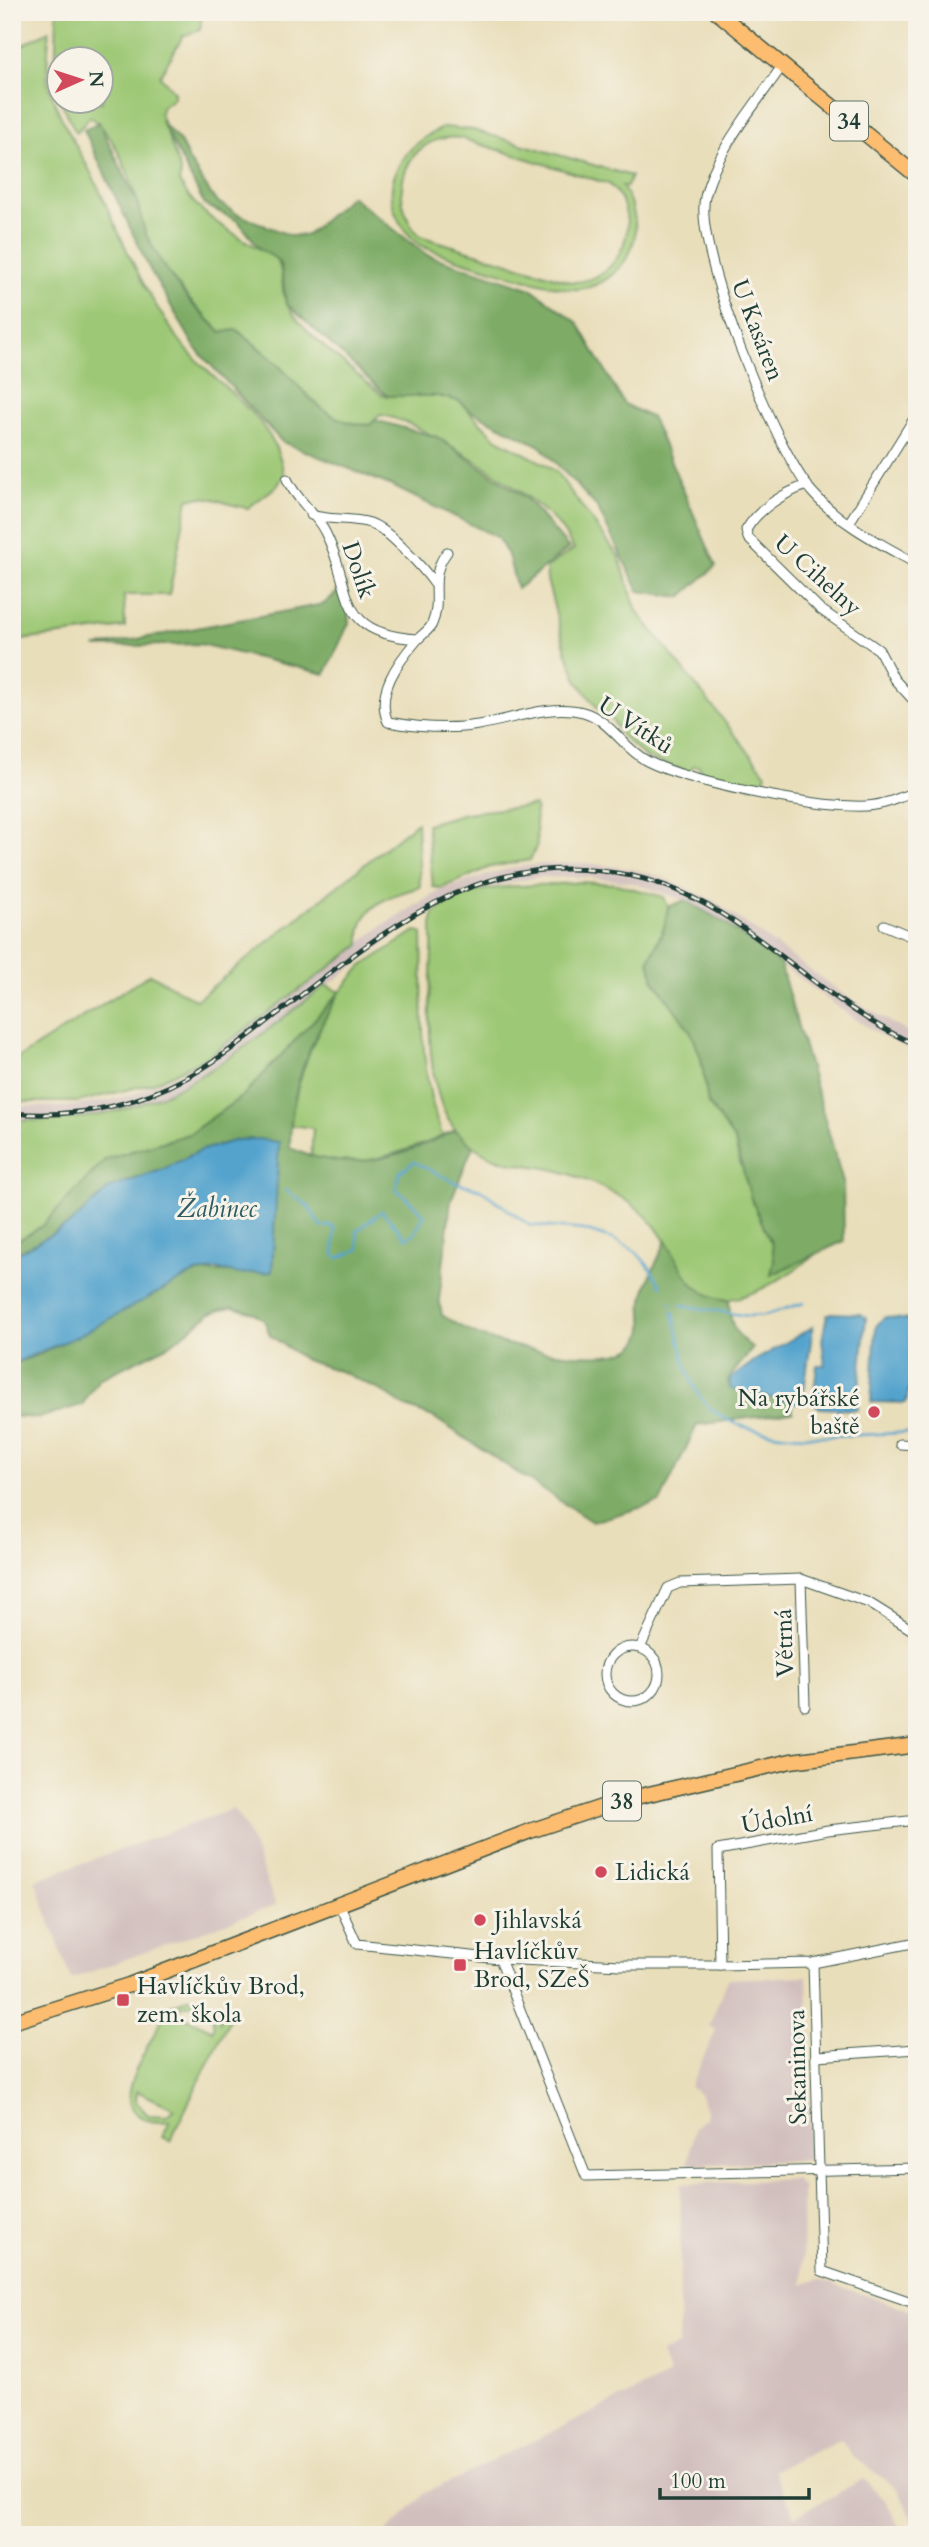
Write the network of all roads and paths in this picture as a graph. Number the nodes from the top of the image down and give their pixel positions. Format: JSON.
{"nodes":[{"id":1,"x":717,"y":12,"type":"edge"},
{"id":2,"x":782,"y":66,"type":"junction"},
{"id":3,"x":917,"y":176,"type":"edge"},
{"id":4,"x":917,"y":414,"type":"edge"},
{"id":5,"x":287,"y":479,"type":"dead end"},
{"id":6,"x":807,"y":485,"type":"junction"},
{"id":7,"x":311,"y":515,"type":"junction"},
{"id":8,"x":849,"y":523,"type":"junction"},
{"id":9,"x":447,"y":552,"type":"dead end"},
{"id":10,"x":917,"y":564,"type":"edge"},
{"id":11,"x":434,"y":583,"type":"junction"},
{"id":12,"x":418,"y":639,"type":"junction"},
{"id":13,"x":917,"y":704,"type":"edge"},
{"id":14,"x":917,"y":791,"type":"edge"},
{"id":15,"x":884,"y":925,"type":"dead end"},
{"id":16,"x":917,"y":939,"type":"edge"},
{"id":17,"x":900,"y":1444,"type":"dead end"},
{"id":18,"x":917,"y":1445,"type":"edge"},
{"id":19,"x":801,"y":1579,"type":"junction"},
{"id":20,"x":917,"y":1633,"type":"edge"},
{"id":21,"x":641,"y":1646,"type":"junction"},
{"id":22,"x":805,"y":1706,"type":"dead end"},
{"id":23,"x":917,"y":1745,"type":"edge"},
{"id":24,"x":917,"y":1820,"type":"edge"},
{"id":25,"x":339,"y":1904,"type":"junction"},
{"id":26,"x":917,"y":1942,"type":"edge"},
{"id":27,"x":500,"y":1959,"type":"junction"},
{"id":28,"x":813,"y":1963,"type":"junction"},
{"id":29,"x":720,"y":1965,"type":"junction"},
{"id":30,"x":12,"y":2022,"type":"edge"},
{"id":31,"x":917,"y":2049,"type":"edge"},
{"id":32,"x":817,"y":2056,"type":"junction"},
{"id":33,"x":917,"y":2168,"type":"edge"},
{"id":34,"x":818,"y":2170,"type":"junction"},
{"id":35,"x":917,"y":2304,"type":"edge"}],
"edges":[{"from":1,"to":2,"type":"main road","number":"34"},
{"from":2,"to":3,"type":"main road","number":"34"},
{"from":2,"to":6,"type":"street","name":"U Kasáren"},
{"from":4,"to":8,"type":"street"},
{"from":5,"to":7,"type":"street","name":"Dolík"},
{"from":6,"to":8,"type":"street","name":"U Kasáren"},
{"from":6,"to":13,"type":"street","name":"U Cihelny"},
{"from":7,"to":11,"type":"street","name":"Dolík"},
{"from":7,"to":12,"type":"street","name":"Dolík"},
{"from":8,"to":10,"type":"street","name":"U Kasáren"},
{"from":9,"to":11,"type":"street"},
{"from":11,"to":12,"type":"street"},
{"from":12,"to":14,"type":"street","name":"U Vítků"},
{"from":15,"to":16,"type":"street"},
{"from":17,"to":18,"type":"street"},
{"from":19,"to":20,"type":"street"},
{"from":19,"to":21,"type":"street"},
{"from":19,"to":22,"type":"street","name":"Větrná"},
{"from":21,"to":21,"type":"street"},
{"from":23,"to":25,"type":"main road","number":"38"},
{"from":24,"to":29,"type":"street","name":"Údolní"},
{"from":25,"to":27,"type":"street"},
{"from":25,"to":30,"type":"main road","number":"38"},
{"from":26,"to":28,"type":"street"},
{"from":27,"to":29,"type":"street"},
{"from":27,"to":34,"type":"street"},
{"from":28,"to":29,"type":"street"},
{"from":28,"to":32,"type":"street","name":"Sekaninova"},
{"from":31,"to":32,"type":"street"},
{"from":32,"to":34,"type":"street","name":"Sekaninova"},
{"from":33,"to":34,"type":"street"},
{"from":34,"to":35,"type":"street","name":"Sekaninova"}]}
